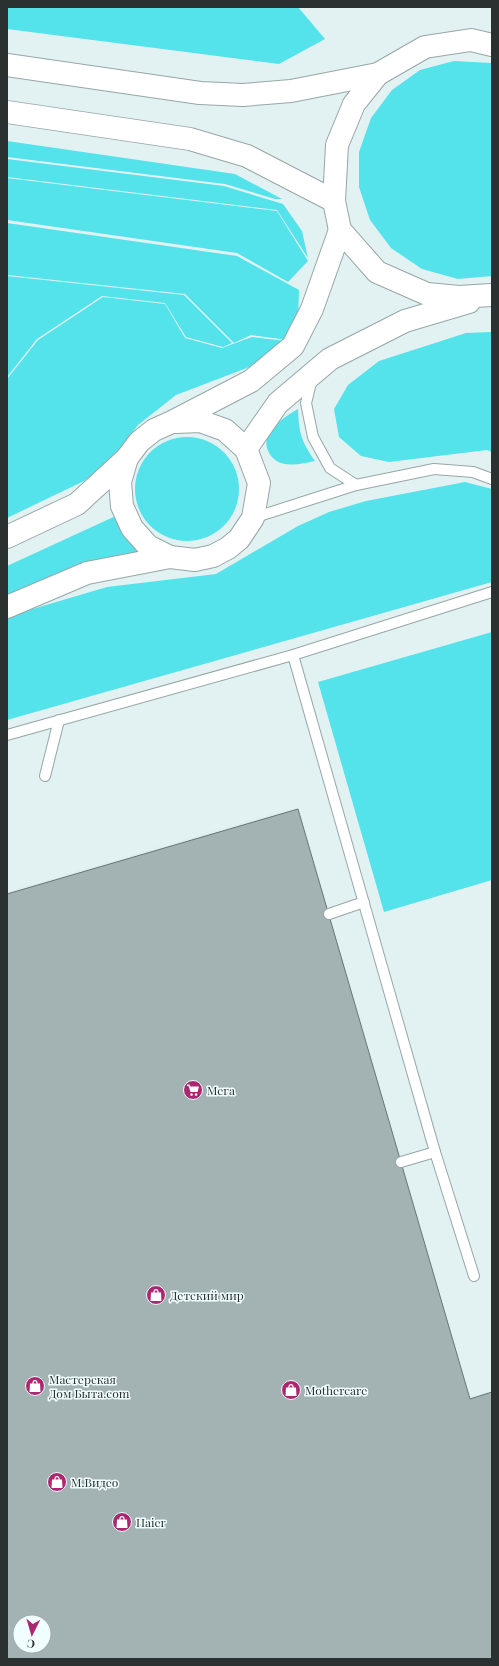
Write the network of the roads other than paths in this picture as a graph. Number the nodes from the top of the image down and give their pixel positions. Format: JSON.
{"nodes":[{"id":1,"x":492,"y":45,"type":"edge"},
{"id":2,"x":7,"y":65,"type":"edge"},
{"id":3,"x":378,"y":74,"type":"junction"},
{"id":4,"x":7,"y":112,"type":"edge"},
{"id":5,"x":334,"y":201,"type":"junction"},
{"id":6,"x":340,"y":230,"type":"junction"},
{"id":7,"x":491,"y":295,"type":"edge"},
{"id":8,"x":313,"y":373,"type":"junction"},
{"id":9,"x":172,"y":422,"type":"junction"},
{"id":10,"x":246,"y":449,"type":"junction"},
{"id":11,"x":127,"y":458,"type":"junction"},
{"id":12,"x":492,"y":479,"type":"edge"},
{"id":13,"x":356,"y":485,"type":"junction"},
{"id":14,"x":253,"y":518,"type":"junction"},
{"id":15,"x":7,"y":537,"type":"edge"},
{"id":16,"x":170,"y":557,"type":"junction"},
{"id":17,"x":492,"y":592,"type":"edge"},
{"id":18,"x":7,"y":607,"type":"edge"},
{"id":19,"x":293,"y":655,"type":"junction"},
{"id":20,"x":59,"y":720,"type":"junction"},
{"id":21,"x":7,"y":735,"type":"edge"},
{"id":22,"x":45,"y":776,"type":"dead end"},
{"id":23,"x":364,"y":902,"type":"junction"},
{"id":24,"x":329,"y":914,"type":"dead end"},
{"id":25,"x":435,"y":1152,"type":"junction"},
{"id":26,"x":400,"y":1162,"type":"dead end"},
{"id":27,"x":474,"y":1276,"type":"dead end"}],
"edges":[{"from":1,"to":3,"type":"main road"},
{"from":2,"to":3,"type":"main road"},
{"from":3,"to":5,"type":"main road"},
{"from":4,"to":5,"type":"main road"},
{"from":5,"to":6,"type":"main road"},
{"from":6,"to":7,"type":"main road"},
{"from":6,"to":9,"type":"main road"},
{"from":7,"to":8,"type":"main road"},
{"from":8,"to":10,"type":"main road"},
{"from":8,"to":13,"type":"lane"},
{"from":9,"to":10,"type":"main road"},
{"from":9,"to":11,"type":"main road"},
{"from":10,"to":14,"type":"main road"},
{"from":11,"to":15,"type":"main road"},
{"from":11,"to":16,"type":"main road"},
{"from":12,"to":13,"type":"lane"},
{"from":13,"to":14,"type":"lane"},
{"from":14,"to":16,"type":"main road"},
{"from":16,"to":18,"type":"main road"},
{"from":17,"to":19,"type":"lane"},
{"from":19,"to":20,"type":"lane"},
{"from":19,"to":23,"type":"lane"},
{"from":20,"to":21,"type":"lane"},
{"from":20,"to":22,"type":"lane"},
{"from":23,"to":24,"type":"lane"},
{"from":23,"to":25,"type":"lane"},
{"from":25,"to":26,"type":"lane"},
{"from":25,"to":27,"type":"lane"}]}
